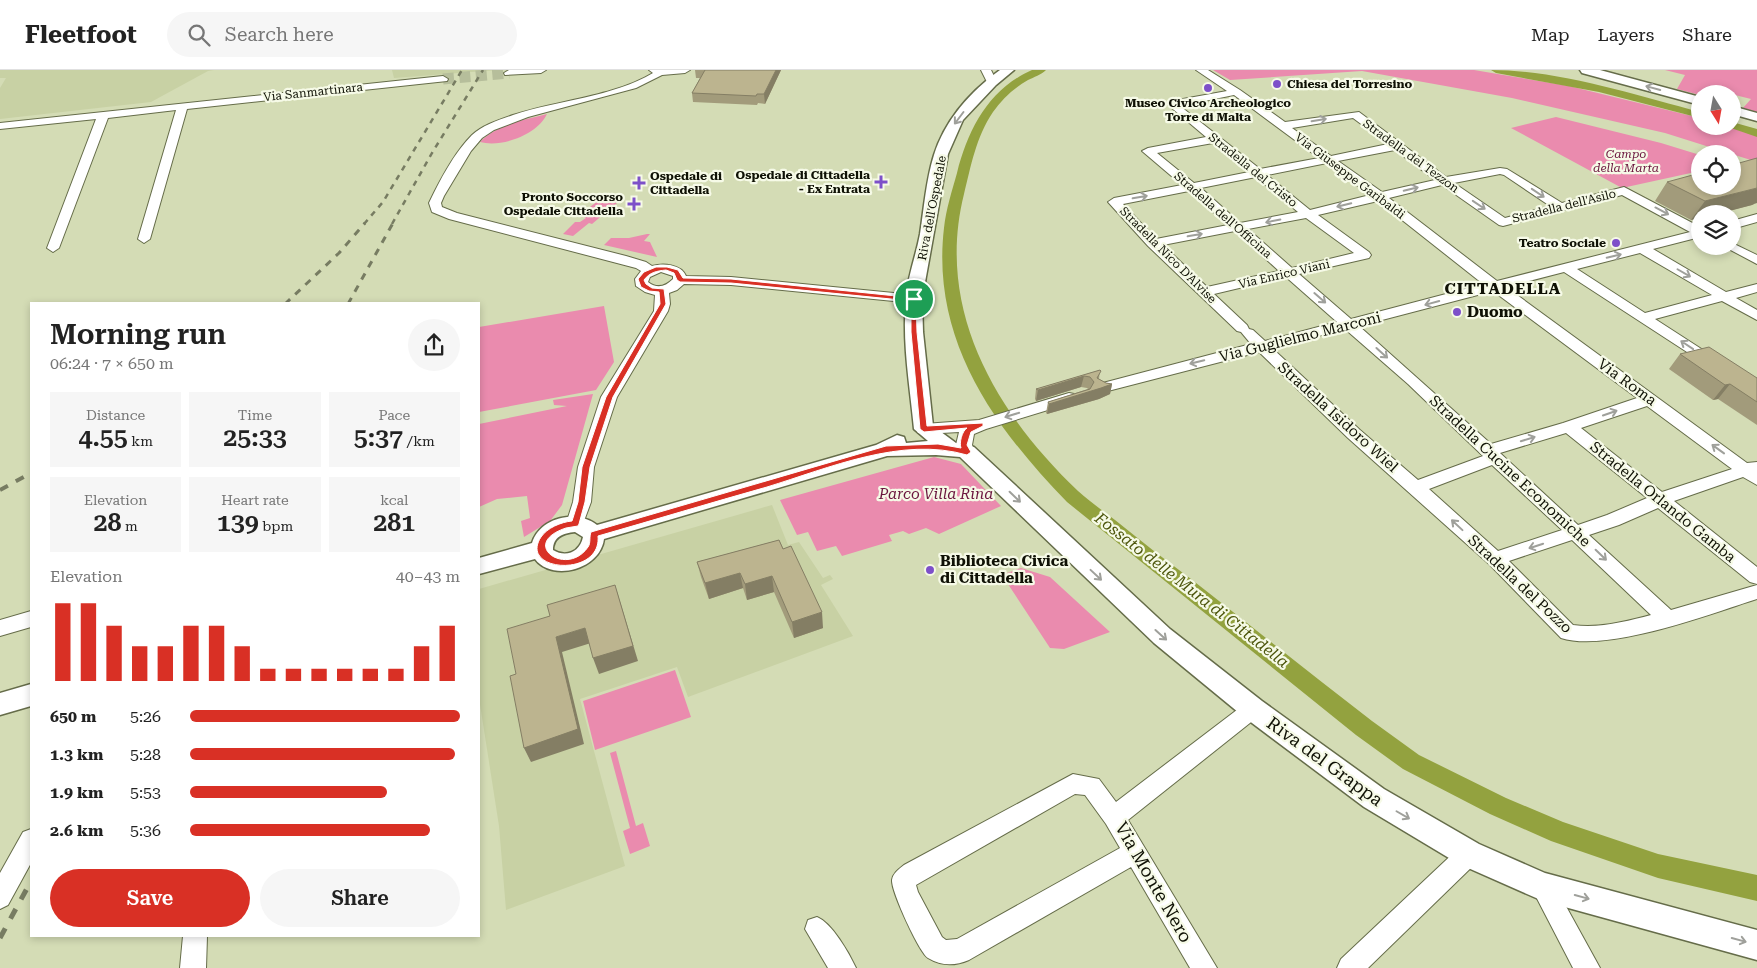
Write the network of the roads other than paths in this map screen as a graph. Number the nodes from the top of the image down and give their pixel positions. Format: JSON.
{"nodes":[{"id":1,"x":541,"y":70,"type":"edge"},
{"id":2,"x":686,"y":70,"type":"edge"},
{"id":3,"x":1008,"y":70,"type":"edge"},
{"id":4,"x":1201,"y":70,"type":"edge"},
{"id":5,"x":1586,"y":70,"type":"edge"},
{"id":6,"x":657,"y":71,"type":"edge"},
{"id":7,"x":509,"y":73,"type":"dead end"},
{"id":8,"x":989,"y":76,"type":"edge"},
{"id":9,"x":443,"y":79,"type":"tunnel mouth"},
{"id":10,"x":1236,"y":92,"type":"junction"},
{"id":11,"x":1691,"y":99,"type":"edge"},
{"id":12,"x":183,"y":106,"type":"junction"},
{"id":13,"x":1741,"y":113,"type":"edge"},
{"id":14,"x":103,"y":116,"type":"junction"},
{"id":15,"x":1757,"y":117,"type":"edge"},
{"id":16,"x":0,"y":126,"type":"edge"},
{"id":17,"x":1282,"y":126,"type":"junction"},
{"id":18,"x":1215,"y":139,"type":"junction"},
{"id":19,"x":1396,"y":146,"type":"junction"},
{"id":20,"x":1328,"y":159,"type":"junction"},
{"id":21,"x":1259,"y":174,"type":"junction"},
{"id":22,"x":1444,"y":181,"type":"junction"},
{"id":23,"x":1192,"y":187,"type":"junction"},
{"id":24,"x":1379,"y":196,"type":"junction"},
{"id":25,"x":1559,"y":207,"type":"junction"},
{"id":26,"x":1308,"y":214,"type":"junction"},
{"id":27,"x":1757,"y":218,"type":"edge"},
{"id":28,"x":1503,"y":222,"type":"joint"},
{"id":29,"x":1741,"y":222,"type":"edge"},
{"id":30,"x":1691,"y":227,"type":"edge"},
{"id":31,"x":1238,"y":228,"type":"junction"},
{"id":32,"x":1691,"y":235,"type":"edge"},
{"id":33,"x":144,"y":239,"type":"dead end"},
{"id":34,"x":1153,"y":243,"type":"junction"},
{"id":35,"x":53,"y":248,"type":"dead end"},
{"id":36,"x":1643,"y":249,"type":"junction"},
{"id":37,"x":1741,"y":252,"type":"edge"},
{"id":38,"x":1364,"y":256,"type":"joint"},
{"id":39,"x":1757,"y":260,"type":"edge"},
{"id":40,"x":1566,"y":268,"type":"junction"},
{"id":41,"x":650,"y":271,"type":"junction"},
{"id":42,"x":1290,"y":273,"type":"junction"},
{"id":43,"x":680,"y":280,"type":"junction"},
{"id":44,"x":1496,"y":286,"type":"junction"},
{"id":45,"x":1757,"y":288,"type":"edge"},
{"id":46,"x":662,"y":290,"type":"junction"},
{"id":47,"x":1204,"y":292,"type":"junction"},
{"id":48,"x":1726,"y":297,"type":"junction"},
{"id":49,"x":914,"y":299,"type":"junction"},
{"id":50,"x":1757,"y":316,"type":"edge"},
{"id":51,"x":1645,"y":318,"type":"junction"},
{"id":52,"x":1350,"y":324,"type":"junction"},
{"id":53,"x":1262,"y":346,"type":"junction"},
{"id":54,"x":1730,"y":374,"type":"edge"},
{"id":55,"x":1104,"y":387,"type":"edge"},
{"id":56,"x":1082,"y":394,"type":"edge"},
{"id":57,"x":1651,"y":399,"type":"junction"},
{"id":58,"x":982,"y":424,"type":"junction"},
{"id":59,"x":1569,"y":427,"type":"junction"},
{"id":60,"x":924,"y":429,"type":"junction"},
{"id":61,"x":886,"y":449,"type":"junction"},
{"id":62,"x":958,"y":450,"type":"junction"},
{"id":63,"x":1490,"y":454,"type":"junction"},
{"id":64,"x":1753,"y":472,"type":"edge"},
{"id":65,"x":1416,"y":486,"type":"junction"},
{"id":66,"x":1662,"y":499,"type":"junction"},
{"id":67,"x":575,"y":524,"type":"junction"},
{"id":68,"x":1578,"y":533,"type":"junction"},
{"id":69,"x":594,"y":534,"type":"junction"},
{"id":70,"x":541,"y":549,"type":"junction"},
{"id":71,"x":1495,"y":559,"type":"junction"},
{"id":72,"x":480,"y":566,"type":"edge"},
{"id":73,"x":1757,"y":577,"type":"edge"},
{"id":74,"x":1757,"y":592,"type":"edge"},
{"id":75,"x":30,"y":619,"type":"edge"},
{"id":76,"x":1668,"y":619,"type":"junction"},
{"id":77,"x":0,"y":628,"type":"edge"},
{"id":78,"x":30,"y":695,"type":"edge"},
{"id":79,"x":0,"y":704,"type":"edge"},
{"id":80,"x":1253,"y":709,"type":"junction"},
{"id":81,"x":1114,"y":817,"type":"junction"},
{"id":82,"x":30,"y":842,"type":"edge"},
{"id":83,"x":1135,"y":852,"type":"junction"},
{"id":84,"x":1468,"y":854,"type":"junction"},
{"id":85,"x":1542,"y":887,"type":"junction"},
{"id":86,"x":0,"y":897,"type":"edge"},
{"id":87,"x":817,"y":929,"type":"dead end"},
{"id":88,"x":195,"y":937,"type":"edge"},
{"id":89,"x":1757,"y":945,"type":"edge"},
{"id":90,"x":1357,"y":966,"type":"edge"},
{"id":91,"x":193,"y":968,"type":"edge"},
{"id":92,"x":843,"y":968,"type":"edge"},
{"id":93,"x":1204,"y":968,"type":"edge"},
{"id":94,"x":1587,"y":968,"type":"edge"}],
"edges":[{"from":1,"to":7,"type":"street"},
{"from":2,"to":6,"type":"street"},
{"from":3,"to":8,"type":"street","name":"Riva dell'Ospedale"},
{"from":4,"to":10,"type":"street","name":"Via Giuseppe Garibaldi"},
{"from":11,"to":5,"type":"street","one_way":true},
{"from":6,"to":41,"type":"street"},
{"from":8,"to":49,"type":"street","name":"Riva dell'Ospedale","one_way":true},
{"from":9,"to":12,"type":"street","name":"Via Sanmartinara"},
{"from":10,"to":17,"type":"street","name":"Via Giuseppe Garibaldi"},
{"from":10,"to":18,"type":"street","name":"Stradella del Cristo"},
{"from":12,"to":14,"type":"street","name":"Via Sanmartinara"},
{"from":12,"to":33,"type":"street"},
{"from":13,"to":15,"type":"street"},
{"from":14,"to":16,"type":"street","name":"Via Sanmartinara"},
{"from":14,"to":35,"type":"street"},
{"from":17,"to":19,"type":"street","name":"Stradella del Tezzon","one_way":true},
{"from":17,"to":20,"type":"street","name":"Via Giuseppe Garibaldi"},
{"from":18,"to":21,"type":"street","name":"Stradella del Cristo"},
{"from":18,"to":23,"type":"street","name":"Stradella dell'Officina"},
{"from":19,"to":20,"type":"street","name":"Stradella Nico D'Alvise"},
{"from":19,"to":22,"type":"street","name":"Stradella del Tezzon"},
{"from":20,"to":21,"type":"street","name":"Stradella Nico D'Alvise"},
{"from":20,"to":24,"type":"street","name":"Via Giuseppe Garibaldi"},
{"from":21,"to":23,"type":"street","name":"Stradella Nico D'Alvise"},
{"from":21,"to":26,"type":"street","name":"Stradella del Cristo"},
{"from":24,"to":22,"type":"street","one_way":true},
{"from":22,"to":25,"type":"street","one_way":true},
{"from":22,"to":28,"type":"street","name":"Stradella del Tezzon","one_way":true},
{"from":23,"to":31,"type":"street","name":"Stradella dell'Officina"},
{"from":34,"to":23,"type":"street","name":"Stradella Nico D'Alvise","one_way":true},
{"from":24,"to":26,"type":"street","one_way":true},
{"from":24,"to":44,"type":"street","name":"Via Giuseppe Garibaldi"},
{"from":25,"to":28,"type":"street","name":"Stradella dell'Asilo"},
{"from":25,"to":30,"type":"street","name":"Stradella dell'Asilo","one_way":true},
{"from":26,"to":31,"type":"street","one_way":true},
{"from":26,"to":38,"type":"street","name":"Stradella del Cristo"},
{"from":27,"to":29,"type":"street"},
{"from":34,"to":31,"type":"street","one_way":true},
{"from":31,"to":42,"type":"street","name":"Stradella dell'Officina"},
{"from":32,"to":36,"type":"street","name":"Via Guglielmo Marconi"},
{"from":34,"to":47,"type":"street","name":"Stradella Nico D'Alvise"},
{"from":40,"to":36,"type":"street","name":"Via Guglielmo Marconi","one_way":true},
{"from":36,"to":48,"type":"street","one_way":true},
{"from":37,"to":39,"type":"street"},
{"from":38,"to":42,"type":"street","name":"Via Enrico Viani"},
{"from":40,"to":44,"type":"street","name":"Via Guglielmo Marconi"},
{"from":40,"to":51,"type":"street"},
{"from":41,"to":43,"type":"street"},
{"from":41,"to":46,"type":"street"},
{"from":42,"to":47,"type":"street","name":"Via Enrico Viani"},
{"from":42,"to":52,"type":"street","name":"Stradella dell'Officina","one_way":true},
{"from":43,"to":46,"type":"street"},
{"from":43,"to":49,"type":"street"},
{"from":44,"to":52,"type":"street","name":"Via Guglielmo Marconi","one_way":true},
{"from":44,"to":57,"type":"street","name":"Via Roma"},
{"from":45,"to":48,"type":"street"},
{"from":46,"to":67,"type":"street"},
{"from":47,"to":53,"type":"street","name":"Stradella Nico D'Alvise"},
{"from":48,"to":50,"type":"street"},
{"from":48,"to":51,"type":"street"},
{"from":49,"to":60,"type":"street","name":"Riva dell'Ospedale"},
{"from":54,"to":51,"type":"street","one_way":true},
{"from":52,"to":53,"type":"street","name":"Via Guglielmo Marconi"},
{"from":52,"to":63,"type":"street","name":"Stradella Cucine Economiche","one_way":true},
{"from":53,"to":55,"type":"street","name":"Via Guglielmo Marconi","one_way":true},
{"from":53,"to":65,"type":"street","name":"Stradella Isidoro Wiel"},
{"from":56,"to":58,"type":"street","one_way":true},
{"from":59,"to":57,"type":"street","one_way":true},
{"from":64,"to":57,"type":"street","name":"Via Roma","one_way":true},
{"from":58,"to":60,"type":"street"},
{"from":58,"to":62,"type":"street"},
{"from":63,"to":59,"type":"street","one_way":true},
{"from":59,"to":66,"type":"street","name":"Stradella Orlando Gamba"},
{"from":60,"to":61,"type":"street"},
{"from":60,"to":62,"type":"street"},
{"from":61,"to":62,"type":"street"},
{"from":61,"to":69,"type":"street"},
{"from":62,"to":80,"type":"street","name":"Riva del Grappa","one_way":true},
{"from":63,"to":65,"type":"street"},
{"from":63,"to":68,"type":"street","name":"Stradella Cucine Economiche"},
{"from":64,"to":66,"type":"street"},
{"from":71,"to":65,"type":"street","name":"Stradella del Pozzo","one_way":true},
{"from":66,"to":68,"type":"street"},
{"from":66,"to":73,"type":"street","name":"Stradella Orlando Gamba"},
{"from":67,"to":69,"type":"street"},
{"from":67,"to":70,"type":"street"},
{"from":68,"to":71,"type":"street","one_way":true},
{"from":68,"to":76,"type":"street","name":"Stradella Cucine Economiche","one_way":true},
{"from":69,"to":70,"type":"street"},
{"from":70,"to":72,"type":"street"},
{"from":71,"to":76,"type":"street","name":"Stradella del Pozzo"},
{"from":74,"to":76,"type":"street","name":"Stradella del Pozzo"},
{"from":75,"to":77,"type":"street"},
{"from":78,"to":79,"type":"street"},
{"from":80,"to":81,"type":"street","name":"Via Monte Nero"},
{"from":80,"to":84,"type":"street","name":"Riva del Grappa","one_way":true},
{"from":81,"to":83,"type":"street","name":"Via Monte Nero"},
{"from":81,"to":83,"type":"street"},
{"from":82,"to":86,"type":"street"},
{"from":83,"to":93,"type":"street","name":"Via Monte Nero"},
{"from":84,"to":85,"type":"street","name":"Riva del Grappa"},
{"from":84,"to":90,"type":"street"},
{"from":85,"to":89,"type":"street","name":"Riva del Grappa","one_way":true},
{"from":85,"to":94,"type":"street"},
{"from":87,"to":92,"type":"street"},
{"from":88,"to":91,"type":"street"}]}
